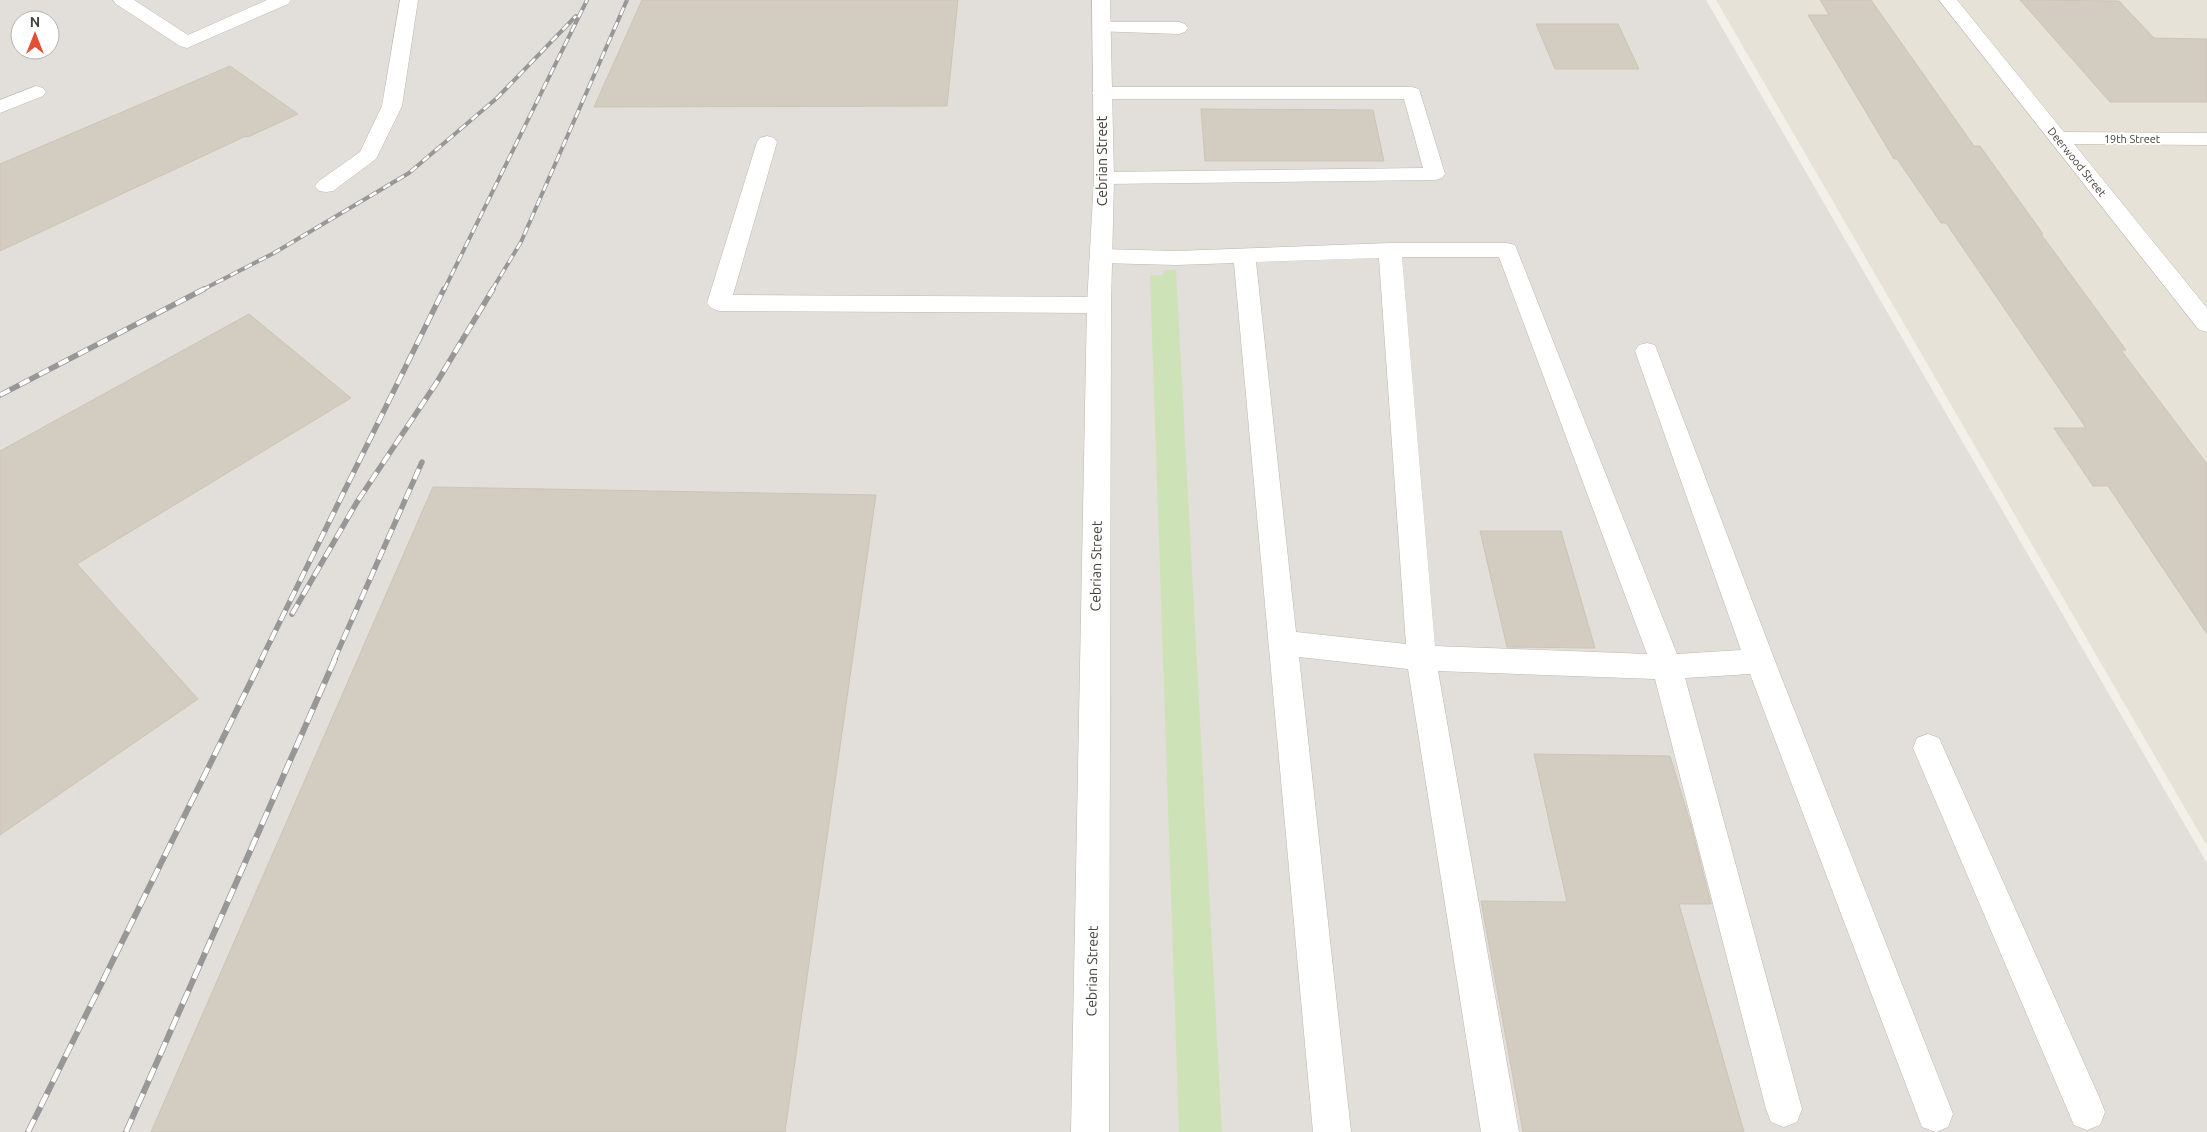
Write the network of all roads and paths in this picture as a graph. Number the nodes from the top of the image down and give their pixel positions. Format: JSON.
{"nodes":[{"id":1,"x":122,"y":0,"type":"edge"},
{"id":2,"x":282,"y":0,"type":"edge"},
{"id":3,"x":409,"y":0,"type":"edge"},
{"id":4,"x":1101,"y":0,"type":"edge"},
{"id":5,"x":1948,"y":0,"type":"edge"},
{"id":6,"x":1101,"y":27,"type":"junction"},
{"id":7,"x":1179,"y":28,"type":"dead end"},
{"id":8,"x":36,"y":92,"type":"dead end"},
{"id":9,"x":1102,"y":93,"type":"junction"},
{"id":10,"x":0,"y":107,"type":"edge"},
{"id":11,"x":2058,"y":138,"type":"junction"},
{"id":12,"x":2207,"y":139,"type":"edge"},
{"id":13,"x":768,"y":142,"type":"dead end"},
{"id":14,"x":1104,"y":178,"type":"junction"},
{"id":15,"x":326,"y":186,"type":"dead end"},
{"id":16,"x":1390,"y":250,"type":"junction"},
{"id":17,"x":1244,"y":255,"type":"junction"},
{"id":18,"x":1101,"y":256,"type":"junction"},
{"id":19,"x":1098,"y":305,"type":"junction"},
{"id":20,"x":2207,"y":324,"type":"edge"},
{"id":21,"x":1647,"y":351,"type":"dead end"},
{"id":22,"x":1283,"y":643,"type":"junction"},
{"id":23,"x":1421,"y":658,"type":"junction"},
{"id":24,"x":1760,"y":661,"type":"junction"},
{"id":25,"x":1667,"y":667,"type":"junction"},
{"id":26,"x":1928,"y":748,"type":"dead end"},
{"id":27,"x":1784,"y":1109,"type":"dead end"},
{"id":28,"x":2087,"y":1112,"type":"dead end"},
{"id":29,"x":1935,"y":1114,"type":"dead end"},
{"id":30,"x":1090,"y":1132,"type":"edge"},
{"id":31,"x":1332,"y":1132,"type":"edge"},
{"id":32,"x":1500,"y":1132,"type":"edge"}],
"edges":[{"from":1,"to":2,"type":"street"},
{"from":3,"to":15,"type":"street"},
{"from":4,"to":6,"type":"street","name":"Cebrian Street"},
{"from":5,"to":11,"type":"street","name":"Deerwood Street"},
{"from":6,"to":7,"type":"street"},
{"from":6,"to":9,"type":"street","name":"Cebrian Street"},
{"from":8,"to":10,"type":"street"},
{"from":9,"to":14,"type":"street","name":"Cebrian Street"},
{"from":9,"to":14,"type":"street"},
{"from":11,"to":12,"type":"street","name":"19th Street"},
{"from":11,"to":20,"type":"street","name":"Deerwood Street"},
{"from":13,"to":19,"type":"street"},
{"from":14,"to":18,"type":"street","name":"Cebrian Street"},
{"from":16,"to":17,"type":"street"},
{"from":16,"to":23,"type":"street"},
{"from":16,"to":25,"type":"street"},
{"from":17,"to":18,"type":"street"},
{"from":17,"to":22,"type":"street"},
{"from":18,"to":19,"type":"street","name":"Cebrian Street"},
{"from":19,"to":30,"type":"street","name":"Cebrian Street"},
{"from":21,"to":24,"type":"street"},
{"from":22,"to":23,"type":"street"},
{"from":22,"to":31,"type":"street"},
{"from":23,"to":25,"type":"street"},
{"from":23,"to":32,"type":"street"},
{"from":24,"to":25,"type":"street"},
{"from":24,"to":29,"type":"street"},
{"from":25,"to":27,"type":"street"},
{"from":26,"to":28,"type":"street"}]}
